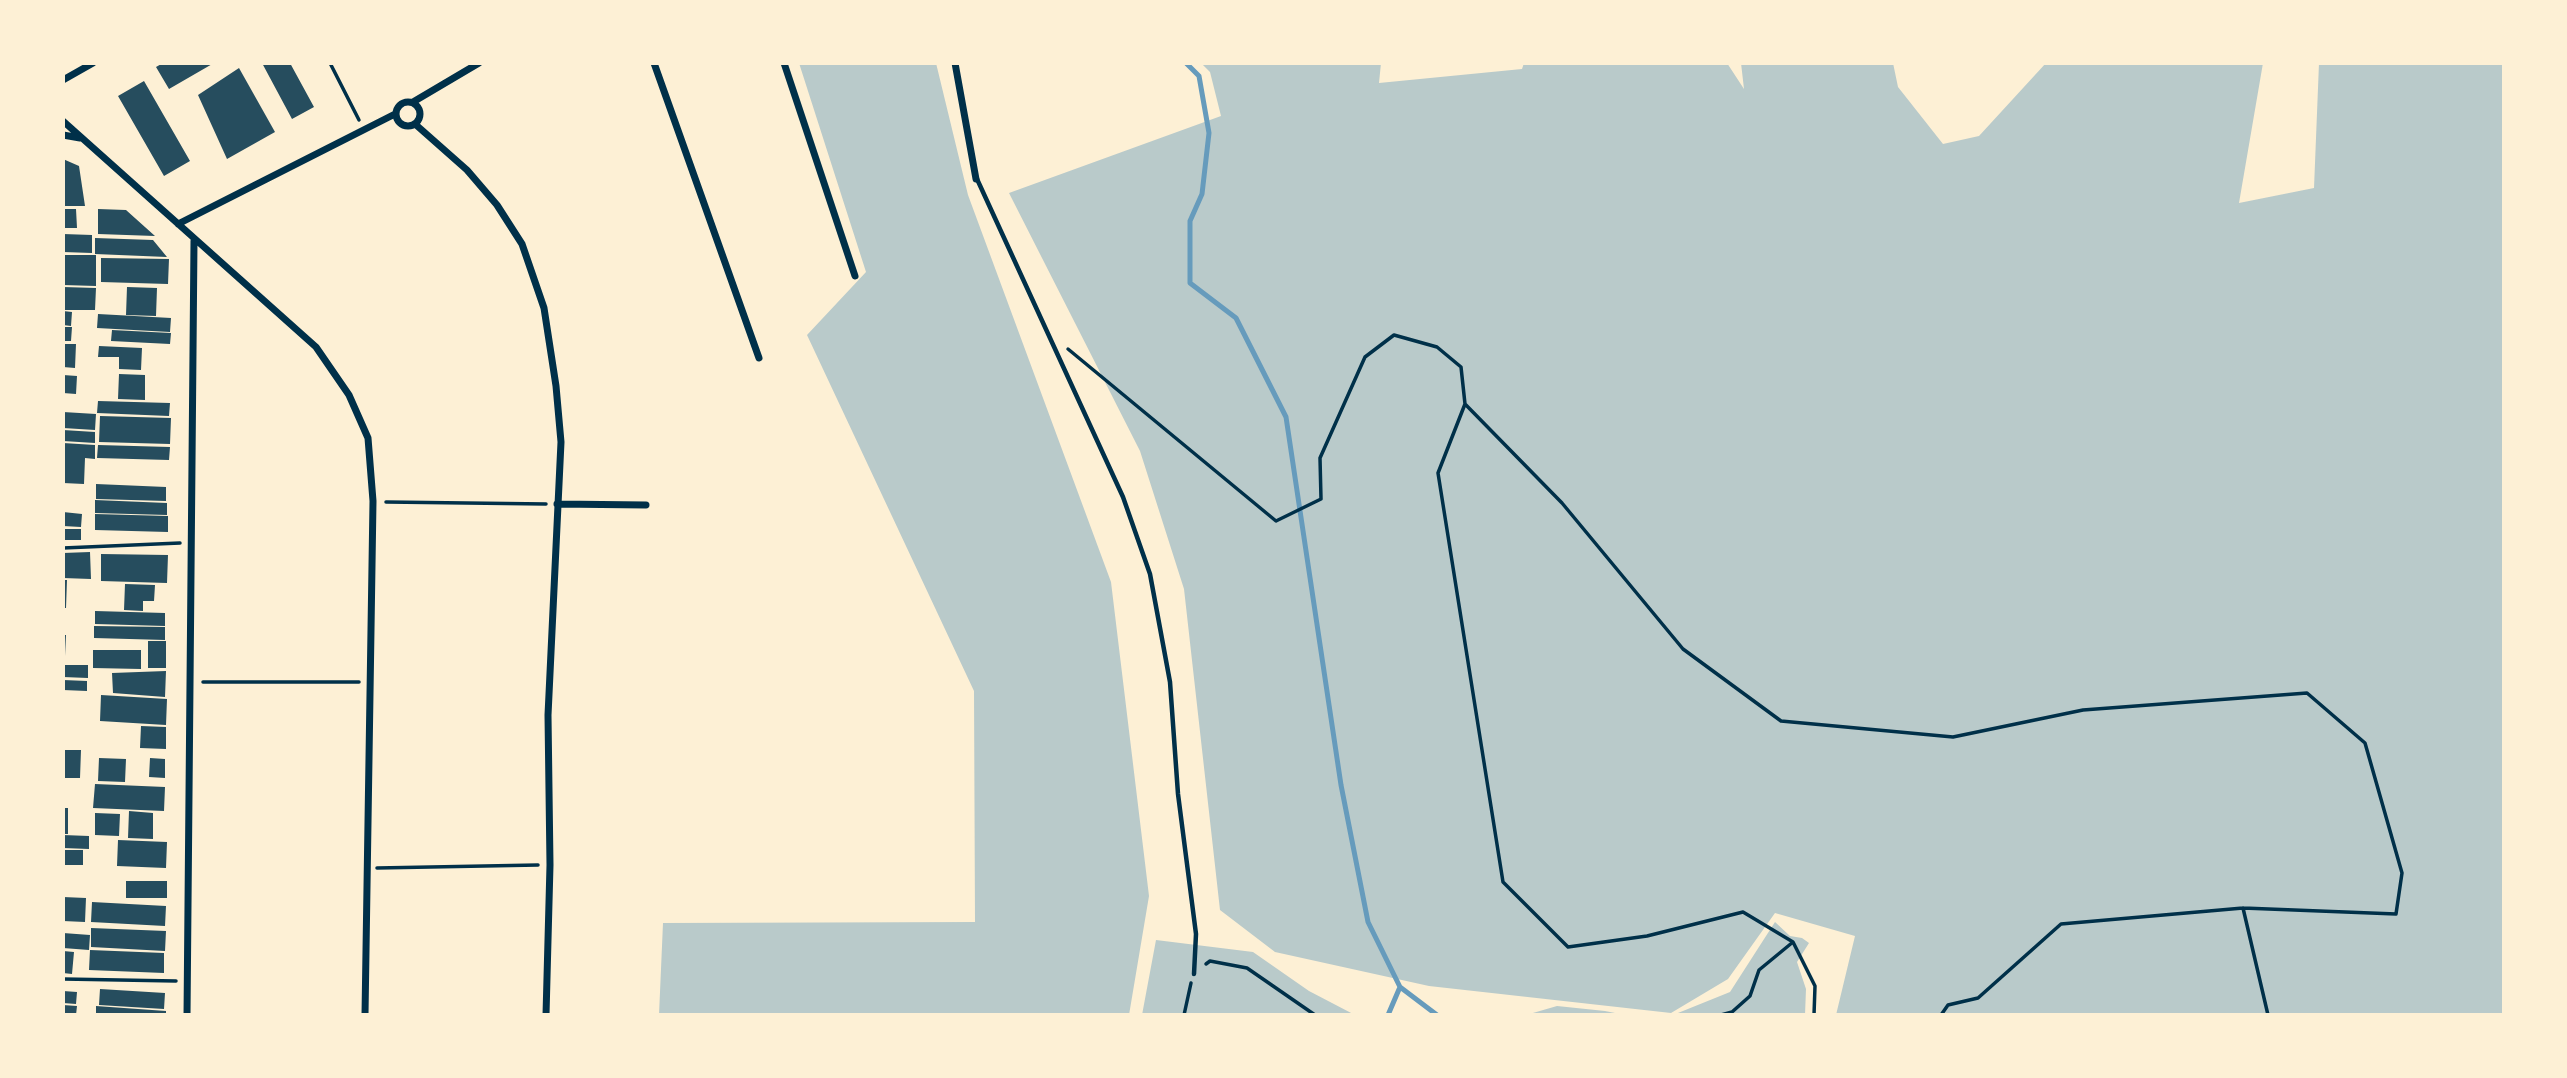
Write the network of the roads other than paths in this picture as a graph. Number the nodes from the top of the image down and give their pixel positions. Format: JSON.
{"nodes":[{"id":1,"x":93,"y":63,"type":"edge"},
{"id":2,"x":479,"y":63,"type":"edge"},
{"id":3,"x":654,"y":63,"type":"edge"},
{"id":4,"x":784,"y":63,"type":"edge"},
{"id":5,"x":955,"y":63,"type":"edge"},
{"id":6,"x":63,"y":80,"type":"edge"},
{"id":7,"x":413,"y":102,"type":"junction"},
{"id":8,"x":396,"y":114,"type":"junction"},
{"id":9,"x":63,"y":121,"type":"edge"},
{"id":10,"x":415,"y":124,"type":"junction"},
{"id":11,"x":63,"y":135,"type":"edge"},
{"id":12,"x":81,"y":138,"type":"junction"},
{"id":13,"x":976,"y":179,"type":"joint"},
{"id":14,"x":178,"y":225,"type":"junction"},
{"id":15,"x":194,"y":241,"type":"junction"},
{"id":16,"x":855,"y":276,"type":"dead end"},
{"id":17,"x":760,"y":358,"type":"dead end"},
{"id":18,"x":557,"y":504,"type":"junction"},
{"id":19,"x":646,"y":505,"type":"dead end"},
{"id":20,"x":1194,"y":974,"type":"road end"},
{"id":21,"x":187,"y":1015,"type":"edge"},
{"id":22,"x":365,"y":1015,"type":"edge"},
{"id":23,"x":546,"y":1015,"type":"edge"}],
"edges":[{"from":1,"to":6,"type":"street"},
{"from":2,"to":7,"type":"street"},
{"from":3,"to":17,"type":"street"},
{"from":4,"to":16,"type":"street"},
{"from":5,"to":13,"type":"street"},
{"from":7,"to":8,"type":"street"},
{"from":7,"to":10,"type":"street"},
{"from":8,"to":10,"type":"street"},
{"from":8,"to":14,"type":"street"},
{"from":9,"to":12,"type":"street"},
{"from":10,"to":18,"type":"street"},
{"from":11,"to":12,"type":"street"},
{"from":12,"to":14,"type":"street"},
{"from":13,"to":20,"type":"lane"},
{"from":14,"to":15,"type":"street"},
{"from":15,"to":21,"type":"street"},
{"from":15,"to":22,"type":"street"},
{"from":18,"to":19,"type":"street"},
{"from":18,"to":23,"type":"street"}]}
